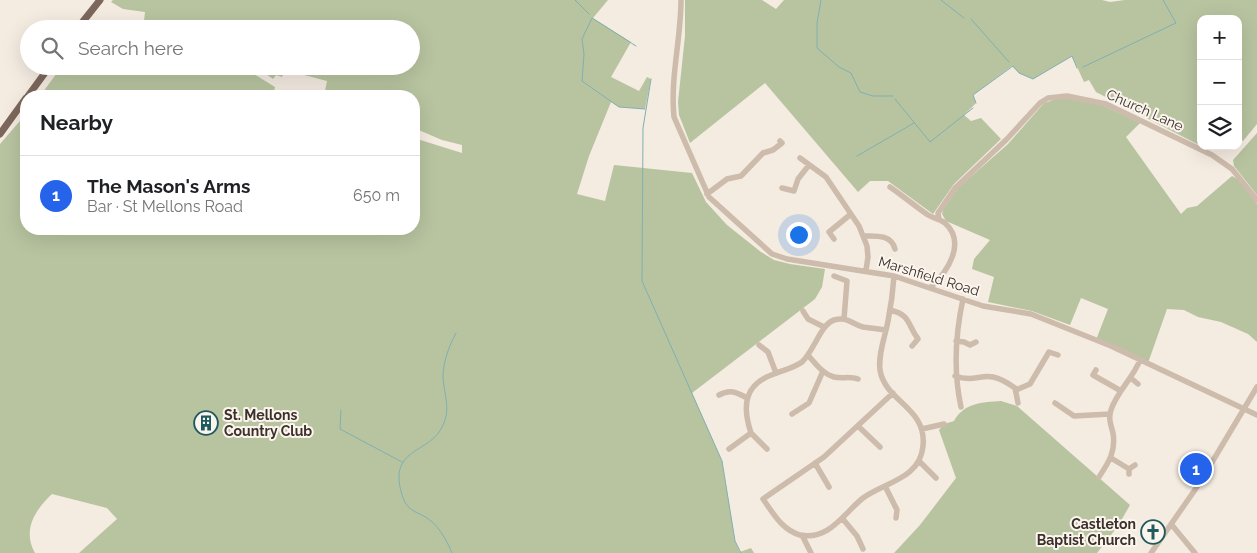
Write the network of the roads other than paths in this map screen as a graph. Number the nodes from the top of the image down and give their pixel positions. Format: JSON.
{"nodes":[{"id":1,"x":100,"y":0,"type":"edge"},
{"id":2,"x":681,"y":0,"type":"edge"},
{"id":3,"x":84,"y":20,"type":"edge"},
{"id":4,"x":43,"y":75,"type":"edge"},
{"id":5,"x":32,"y":90,"type":"edge"},
{"id":6,"x":20,"y":107,"type":"edge"},
{"id":7,"x":0,"y":134,"type":"edge"},
{"id":8,"x":780,"y":141,"type":"dead end"},
{"id":9,"x":800,"y":158,"type":"dead end"},
{"id":10,"x":809,"y":165,"type":"junction"},
{"id":11,"x":890,"y":187,"type":"dead end"},
{"id":12,"x":782,"y":188,"type":"dead end"},
{"id":13,"x":707,"y":194,"type":"junction"},
{"id":14,"x":1257,"y":200,"type":"edge"},
{"id":15,"x":842,"y":202,"type":"junction"},
{"id":16,"x":835,"y":207,"type":"dead end"},
{"id":17,"x":851,"y":214,"type":"junction"},
{"id":18,"x":940,"y":219,"type":"junction"},
{"id":19,"x":863,"y":236,"type":"junction"},
{"id":20,"x":834,"y":239,"type":"dead end"},
{"id":21,"x":895,"y":248,"type":"dead end"},
{"id":22,"x":866,"y":270,"type":"junction"},
{"id":23,"x":834,"y":276,"type":"dead end"},
{"id":24,"x":894,"y":276,"type":"junction"},
{"id":25,"x":931,"y":287,"type":"junction"},
{"id":26,"x":963,"y":299,"type":"junction"},
{"id":27,"x":890,"y":310,"type":"junction"},
{"id":28,"x":803,"y":311,"type":"dead end"},
{"id":29,"x":844,"y":319,"type":"junction"},
{"id":30,"x":824,"y":327,"type":"junction"},
{"id":31,"x":886,"y":330,"type":"junction"},
{"id":32,"x":956,"y":341,"type":"junction"},
{"id":33,"x":976,"y":342,"type":"dead end"},
{"id":34,"x":759,"y":345,"type":"dead end"},
{"id":35,"x":912,"y":346,"type":"dead end"},
{"id":36,"x":808,"y":355,"type":"junction"},
{"id":37,"x":1058,"y":355,"type":"dead end"},
{"id":38,"x":1140,"y":360,"type":"junction"},
{"id":39,"x":1096,"y":370,"type":"dead end"},
{"id":40,"x":823,"y":371,"type":"junction"},
{"id":41,"x":776,"y":373,"type":"junction"},
{"id":42,"x":955,"y":376,"type":"junction"},
{"id":43,"x":858,"y":379,"type":"dead end"},
{"id":44,"x":1132,"y":379,"type":"junction"},
{"id":45,"x":1138,"y":384,"type":"dead end"},
{"id":46,"x":1257,"y":387,"type":"edge"},
{"id":47,"x":1016,"y":390,"type":"junction"},
{"id":48,"x":1121,"y":391,"type":"junction"},
{"id":49,"x":893,"y":393,"type":"junction"},
{"id":50,"x":719,"y":395,"type":"dead end"},
{"id":51,"x":747,"y":398,"type":"junction"},
{"id":52,"x":1018,"y":402,"type":"dead end"},
{"id":53,"x":1055,"y":404,"type":"dead end"},
{"id":54,"x":961,"y":407,"type":"dead end"},
{"id":55,"x":1245,"y":409,"type":"junction"},
{"id":56,"x":792,"y":414,"type":"dead end"},
{"id":57,"x":1110,"y":414,"type":"junction"},
{"id":58,"x":1257,"y":415,"type":"edge"},
{"id":59,"x":944,"y":424,"type":"dead end"},
{"id":60,"x":858,"y":426,"type":"junction"},
{"id":61,"x":922,"y":429,"type":"junction"},
{"id":62,"x":751,"y":433,"type":"junction"},
{"id":63,"x":880,"y":447,"type":"dead end"},
{"id":64,"x":728,"y":449,"type":"dead end"},
{"id":65,"x":767,"y":449,"type":"dead end"},
{"id":66,"x":1111,"y":458,"type":"junction"},
{"id":67,"x":919,"y":461,"type":"junction"},
{"id":68,"x":816,"y":463,"type":"junction"},
{"id":69,"x":1131,"y":470,"type":"dead end"},
{"id":70,"x":1100,"y":477,"type":"dead end"},
{"id":71,"x":936,"y":478,"type":"dead end"},
{"id":72,"x":885,"y":486,"type":"junction"},
{"id":73,"x":829,"y":487,"type":"dead end"},
{"id":74,"x":842,"y":518,"type":"junction"},
{"id":75,"x":896,"y":518,"type":"dead end"},
{"id":76,"x":1171,"y":524,"type":"junction"},
{"id":77,"x":802,"y":535,"type":"junction"},
{"id":78,"x":862,"y":549,"type":"dead end"},
{"id":79,"x":811,"y":553,"type":"edge"},
{"id":80,"x":1151,"y":553,"type":"edge"},
{"id":81,"x":1195,"y":553,"type":"edge"}],
"edges":[{"from":1,"to":3,"type":"main road"},
{"from":2,"to":13,"type":"street","name":"Marshfield Road"},
{"from":4,"to":5,"type":"main road"},
{"from":6,"to":7,"type":"main road"},
{"from":8,"to":13,"type":"street"},
{"from":9,"to":10,"type":"street"},
{"from":10,"to":12,"type":"street"},
{"from":10,"to":15,"type":"street"},
{"from":11,"to":18,"type":"street"},
{"from":13,"to":22,"type":"street","name":"Marshfield Road"},
{"from":14,"to":18,"type":"street","name":"Church Lane"},
{"from":15,"to":16,"type":"street"},
{"from":15,"to":17,"type":"street"},
{"from":17,"to":19,"type":"street"},
{"from":17,"to":20,"type":"street"},
{"from":18,"to":25,"type":"street"},
{"from":19,"to":21,"type":"street"},
{"from":19,"to":22,"type":"street"},
{"from":22,"to":24,"type":"street","name":"Marshfield Road"},
{"from":23,"to":29,"type":"street"},
{"from":24,"to":25,"type":"street","name":"Marshfield Road"},
{"from":24,"to":27,"type":"street"},
{"from":25,"to":26,"type":"street","name":"Marshfield Road"},
{"from":26,"to":32,"type":"street"},
{"from":26,"to":38,"type":"street","name":"Marshfield Road"},
{"from":27,"to":31,"type":"street"},
{"from":27,"to":35,"type":"street"},
{"from":28,"to":30,"type":"street"},
{"from":29,"to":30,"type":"street"},
{"from":29,"to":31,"type":"street"},
{"from":30,"to":36,"type":"street"},
{"from":31,"to":49,"type":"street"},
{"from":32,"to":33,"type":"street"},
{"from":32,"to":42,"type":"street"},
{"from":34,"to":41,"type":"street"},
{"from":36,"to":40,"type":"street"},
{"from":36,"to":41,"type":"street"},
{"from":37,"to":47,"type":"street"},
{"from":38,"to":44,"type":"street"},
{"from":38,"to":55,"type":"street","name":"Marshfield Road"},
{"from":39,"to":48,"type":"street"},
{"from":40,"to":43,"type":"street"},
{"from":40,"to":56,"type":"street"},
{"from":41,"to":51,"type":"street"},
{"from":42,"to":47,"type":"street"},
{"from":42,"to":54,"type":"street"},
{"from":44,"to":45,"type":"street"},
{"from":44,"to":48,"type":"street"},
{"from":46,"to":55,"type":"street"},
{"from":47,"to":52,"type":"street"},
{"from":48,"to":57,"type":"street"},
{"from":49,"to":60,"type":"street"},
{"from":49,"to":61,"type":"street"},
{"from":50,"to":51,"type":"street"},
{"from":51,"to":62,"type":"street"},
{"from":53,"to":57,"type":"street"},
{"from":55,"to":58,"type":"street","name":"Marshfield Road"},
{"from":55,"to":76,"type":"street"},
{"from":57,"to":66,"type":"street"},
{"from":59,"to":61,"type":"street"},
{"from":60,"to":63,"type":"street"},
{"from":60,"to":68,"type":"street"},
{"from":61,"to":67,"type":"street"},
{"from":62,"to":64,"type":"street"},
{"from":62,"to":65,"type":"street"},
{"from":66,"to":69,"type":"street"},
{"from":66,"to":70,"type":"street"},
{"from":67,"to":71,"type":"street"},
{"from":67,"to":72,"type":"street"},
{"from":68,"to":73,"type":"street"},
{"from":68,"to":77,"type":"street"},
{"from":72,"to":74,"type":"street"},
{"from":72,"to":75,"type":"street"},
{"from":74,"to":77,"type":"street"},
{"from":74,"to":78,"type":"street"},
{"from":76,"to":80,"type":"street"},
{"from":76,"to":81,"type":"street"},
{"from":77,"to":79,"type":"street"}]}
